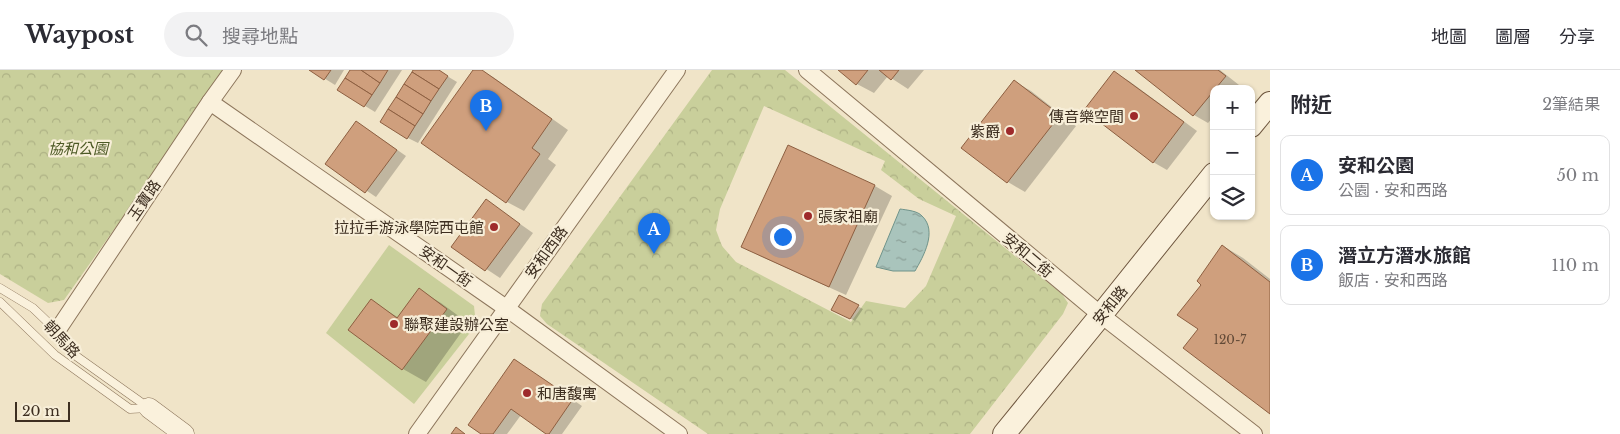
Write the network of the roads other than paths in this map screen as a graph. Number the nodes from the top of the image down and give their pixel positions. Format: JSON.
{"nodes":[{"id":1,"x":233,"y":70,"type":"edge"},
{"id":2,"x":677,"y":70,"type":"edge"},
{"id":3,"x":807,"y":70,"type":"edge"},
{"id":4,"x":210,"y":102,"type":"junction"},
{"id":5,"x":1270,"y":102,"type":"edge"},
{"id":6,"x":1255,"y":121,"type":"edge"},
{"id":7,"x":1213,"y":175,"type":"edge"},
{"id":8,"x":0,"y":288,"type":"edge"},
{"id":9,"x":0,"y":302,"type":"edge"},
{"id":10,"x":506,"y":308,"type":"junction"},
{"id":11,"x":1101,"y":316,"type":"junction"},
{"id":12,"x":57,"y":330,"type":"junction"},
{"id":13,"x":149,"y":408,"type":"junction"},
{"id":14,"x":184,"y":434,"type":"edge"},
{"id":15,"x":417,"y":434,"type":"edge"},
{"id":16,"x":679,"y":434,"type":"edge"},
{"id":17,"x":1004,"y":434,"type":"edge"},
{"id":18,"x":1254,"y":434,"type":"edge"}],
"edges":[{"from":1,"to":4,"type":"street","name":"玉寶路"},
{"from":2,"to":10,"type":"street","name":"安和西路"},
{"from":3,"to":11,"type":"street","name":"安和二街"},
{"from":4,"to":10,"type":"street","name":"安和一街"},
{"from":4,"to":12,"type":"street","name":"玉寶路"},
{"from":5,"to":6,"type":"main road"},
{"from":7,"to":11,"type":"main road","name":"安和路"},
{"from":8,"to":12,"type":"lane","name":"朝馬路"},
{"from":9,"to":13,"type":"lane","name":"朝馬路"},
{"from":10,"to":15,"type":"street","name":"安和西路"},
{"from":10,"to":16,"type":"street","name":"安和一街"},
{"from":11,"to":17,"type":"main road","name":"安和路"},
{"from":11,"to":18,"type":"street","name":"安和二街"},
{"from":12,"to":13,"type":"lane","name":"朝馬路"},
{"from":13,"to":14,"type":"street","name":"朝馬路"}]}
